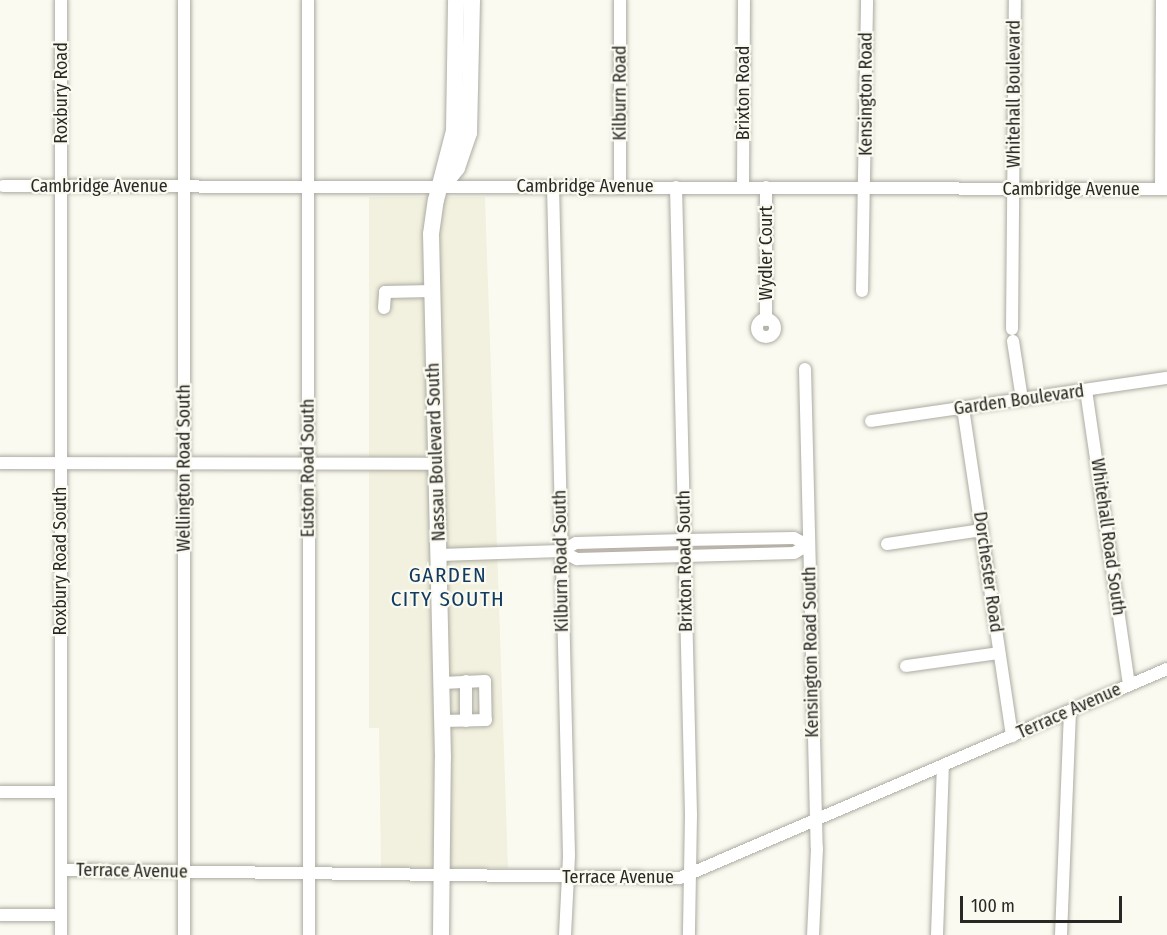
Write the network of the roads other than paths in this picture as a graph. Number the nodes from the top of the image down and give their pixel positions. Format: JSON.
{"nodes":[{"id":1,"x":61,"y":0,"type":"edge"},
{"id":2,"x":184,"y":0,"type":"edge"},
{"id":3,"x":308,"y":0,"type":"edge"},
{"id":4,"x":456,"y":0,"type":"edge"},
{"id":5,"x":472,"y":0,"type":"edge"},
{"id":6,"x":620,"y":0,"type":"edge"},
{"id":7,"x":744,"y":0,"type":"edge"},
{"id":8,"x":867,"y":0,"type":"edge"},
{"id":9,"x":1015,"y":0,"type":"edge"},
{"id":10,"x":1162,"y":0,"type":"edge"},
{"id":11,"x":3,"y":186,"type":"dead end"},
{"id":12,"x":61,"y":186,"type":"junction"},
{"id":13,"x":442,"y":186,"type":"junction"},
{"id":14,"x":553,"y":186,"type":"junction"},
{"id":15,"x":620,"y":186,"type":"junction"},
{"id":16,"x":185,"y":187,"type":"junction"},
{"id":17,"x":308,"y":187,"type":"junction"},
{"id":18,"x":676,"y":187,"type":"junction"},
{"id":19,"x":743,"y":187,"type":"junction"},
{"id":20,"x":766,"y":187,"type":"junction"},
{"id":21,"x":1014,"y":188,"type":"junction"},
{"id":22,"x":865,"y":189,"type":"junction"},
{"id":23,"x":1164,"y":189,"type":"edge"},
{"id":24,"x":432,"y":291,"type":"junction"},
{"id":25,"x":862,"y":291,"type":"dead end"},
{"id":26,"x":384,"y":308,"type":"dead end"},
{"id":27,"x":765,"y":320,"type":"dead end"},
{"id":28,"x":805,"y":369,"type":"dead end"},
{"id":29,"x":1167,"y":378,"type":"edge"},
{"id":30,"x":1086,"y":390,"type":"junction"},
{"id":31,"x":1022,"y":399,"type":"junction"},
{"id":32,"x":963,"y":408,"type":"junction"},
{"id":33,"x":871,"y":422,"type":"dead end"},
{"id":34,"x":0,"y":463,"type":"edge"},
{"id":35,"x":61,"y":463,"type":"junction"},
{"id":36,"x":184,"y":463,"type":"junction"},
{"id":37,"x":308,"y":464,"type":"junction"},
{"id":38,"x":436,"y":464,"type":"junction"},
{"id":39,"x":981,"y":530,"type":"junction"},
{"id":40,"x":684,"y":540,"type":"junction"},
{"id":41,"x":887,"y":544,"type":"dead end"},
{"id":42,"x":808,"y":545,"type":"junction"},
{"id":43,"x":561,"y":551,"type":"junction"},
{"id":44,"x":439,"y":555,"type":"junction"},
{"id":45,"x":685,"y":556,"type":"junction"},
{"id":46,"x":999,"y":652,"type":"junction"},
{"id":47,"x":906,"y":666,"type":"dead end"},
{"id":48,"x":1167,"y":669,"type":"edge"},
{"id":49,"x":466,"y":681,"type":"junction"},
{"id":50,"x":442,"y":683,"type":"junction"},
{"id":51,"x":1129,"y":685,"type":"junction"},
{"id":52,"x":1070,"y":711,"type":"junction"},
{"id":53,"x":442,"y":721,"type":"junction"},
{"id":54,"x":466,"y":721,"type":"junction"},
{"id":55,"x":1012,"y":736,"type":"junction"},
{"id":56,"x":943,"y":766,"type":"junction"},
{"id":57,"x":0,"y":792,"type":"edge"},
{"id":58,"x":60,"y":792,"type":"junction"},
{"id":59,"x":816,"y":822,"type":"junction"},
{"id":60,"x":62,"y":870,"type":"junction"},
{"id":61,"x":185,"y":872,"type":"junction"},
{"id":62,"x":308,"y":874,"type":"junction"},
{"id":63,"x":692,"y":874,"type":"junction"},
{"id":64,"x":444,"y":876,"type":"junction"},
{"id":65,"x":567,"y":878,"type":"junction"},
{"id":66,"x":0,"y":915,"type":"edge"},
{"id":67,"x":62,"y":915,"type":"junction"},
{"id":68,"x":61,"y":935,"type":"edge"},
{"id":69,"x":184,"y":935,"type":"edge"},
{"id":70,"x":309,"y":935,"type":"edge"},
{"id":71,"x":441,"y":935,"type":"edge"},
{"id":72,"x":565,"y":935,"type":"edge"},
{"id":73,"x":689,"y":935,"type":"edge"},
{"id":74,"x":813,"y":935,"type":"edge"},
{"id":75,"x":937,"y":935,"type":"edge"},
{"id":76,"x":1061,"y":935,"type":"edge"}],
"edges":[{"from":1,"to":12,"type":"street","name":"Roxbury Road"},
{"from":2,"to":16,"type":"street","name":"Wellington Road South"},
{"from":3,"to":17,"type":"street","name":"Euston Road South"},
{"from":4,"to":13,"type":"main road"},
{"from":5,"to":13,"type":"main road"},
{"from":6,"to":15,"type":"street","name":"Kilburn Road"},
{"from":7,"to":19,"type":"street","name":"Brixton Road"},
{"from":8,"to":22,"type":"street","name":"Kensington Road"},
{"from":9,"to":21,"type":"street","name":"Whitehall Boulevard"},
{"from":10,"to":23,"type":"street"},
{"from":11,"to":12,"type":"street","name":"Cambridge Avenue"},
{"from":12,"to":16,"type":"street","name":"Cambridge Avenue"},
{"from":12,"to":35,"type":"street","name":"Roxbury Road South"},
{"from":13,"to":14,"type":"street","name":"Cambridge Avenue"},
{"from":13,"to":17,"type":"street","name":"Cambridge Avenue"},
{"from":13,"to":24,"type":"main road","name":"Nassau Boulevard South"},
{"from":14,"to":15,"type":"street","name":"Cambridge Avenue"},
{"from":14,"to":43,"type":"street","name":"Kilburn Road South"},
{"from":15,"to":18,"type":"street","name":"Cambridge Avenue"},
{"from":16,"to":17,"type":"street","name":"Cambridge Avenue"},
{"from":16,"to":36,"type":"street","name":"Wellington Road South"},
{"from":17,"to":37,"type":"street","name":"Euston Road South"},
{"from":18,"to":19,"type":"street","name":"Cambridge Avenue"},
{"from":18,"to":40,"type":"street","name":"Brixton Road South"},
{"from":19,"to":20,"type":"street","name":"Cambridge Avenue"},
{"from":20,"to":22,"type":"street","name":"Cambridge Avenue"},
{"from":20,"to":27,"type":"street","name":"Wydler Court"},
{"from":21,"to":22,"type":"street","name":"Cambridge Avenue"},
{"from":21,"to":23,"type":"street","name":"Cambridge Avenue"},
{"from":21,"to":31,"type":"street","name":"Whitehall Boulevard"},
{"from":22,"to":25,"type":"street","name":"Kensington Road"},
{"from":24,"to":26,"type":"street"},
{"from":24,"to":38,"type":"main road","name":"Nassau Boulevard South"},
{"from":28,"to":42,"type":"street","name":"Kensington Road South"},
{"from":29,"to":30,"type":"street","name":"Garden Boulevard"},
{"from":30,"to":31,"type":"street","name":"Garden Boulevard"},
{"from":30,"to":51,"type":"street","name":"Whitehall Road South"},
{"from":31,"to":32,"type":"street","name":"Garden Boulevard"},
{"from":32,"to":33,"type":"street","name":"Garden Boulevard"},
{"from":32,"to":39,"type":"street","name":"Dorchester Road"},
{"from":34,"to":35,"type":"street"},
{"from":35,"to":36,"type":"street"},
{"from":35,"to":58,"type":"street","name":"Roxbury Road South"},
{"from":36,"to":37,"type":"street"},
{"from":36,"to":61,"type":"street","name":"Wellington Road South"},
{"from":37,"to":38,"type":"street"},
{"from":37,"to":62,"type":"street","name":"Euston Road South"},
{"from":38,"to":44,"type":"main road","name":"Nassau Boulevard South"},
{"from":39,"to":41,"type":"street"},
{"from":39,"to":46,"type":"street","name":"Dorchester Road"},
{"from":40,"to":42,"type":"street"},
{"from":40,"to":43,"type":"street"},
{"from":40,"to":45,"type":"street","name":"Brixton Road South"},
{"from":42,"to":45,"type":"street"},
{"from":42,"to":59,"type":"street","name":"Kensington Road South"},
{"from":43,"to":44,"type":"street"},
{"from":43,"to":45,"type":"street"},
{"from":43,"to":65,"type":"street","name":"Kilburn Road South"},
{"from":44,"to":50,"type":"main road","name":"Nassau Boulevard South"},
{"from":45,"to":63,"type":"street","name":"Brixton Road South"},
{"from":46,"to":47,"type":"street"},
{"from":46,"to":55,"type":"street","name":"Dorchester Road"},
{"from":48,"to":51,"type":"street","name":"Terrace Avenue"},
{"from":49,"to":50,"type":"street"},
{"from":49,"to":54,"type":"street"},
{"from":49,"to":54,"type":"street"},
{"from":50,"to":53,"type":"main road","name":"Nassau Boulevard South"},
{"from":51,"to":52,"type":"street","name":"Terrace Avenue"},
{"from":52,"to":55,"type":"street","name":"Terrace Avenue"},
{"from":52,"to":76,"type":"street"},
{"from":53,"to":54,"type":"street"},
{"from":53,"to":64,"type":"main road","name":"Nassau Boulevard South"},
{"from":55,"to":56,"type":"street","name":"Terrace Avenue"},
{"from":56,"to":59,"type":"street","name":"Terrace Avenue"},
{"from":56,"to":75,"type":"street"},
{"from":57,"to":58,"type":"street"},
{"from":58,"to":60,"type":"street","name":"Roxbury Road South"},
{"from":59,"to":63,"type":"street","name":"Terrace Avenue"},
{"from":59,"to":74,"type":"street","name":"Kensington Road South"},
{"from":60,"to":61,"type":"street","name":"Terrace Avenue"},
{"from":60,"to":67,"type":"street","name":"Roxbury Road South"},
{"from":61,"to":62,"type":"street","name":"Terrace Avenue"},
{"from":61,"to":69,"type":"street","name":"Wellington Road South"},
{"from":62,"to":64,"type":"street","name":"Terrace Avenue"},
{"from":62,"to":70,"type":"street","name":"Euston Road South"},
{"from":63,"to":65,"type":"street","name":"Terrace Avenue"},
{"from":63,"to":73,"type":"street","name":"Brixton Road South"},
{"from":64,"to":65,"type":"street","name":"Terrace Avenue"},
{"from":64,"to":71,"type":"main road","name":"Nassau Boulevard South"},
{"from":65,"to":72,"type":"street","name":"Kilburn Road South"},
{"from":66,"to":67,"type":"street"},
{"from":67,"to":68,"type":"street","name":"Roxbury Road South"}]}
